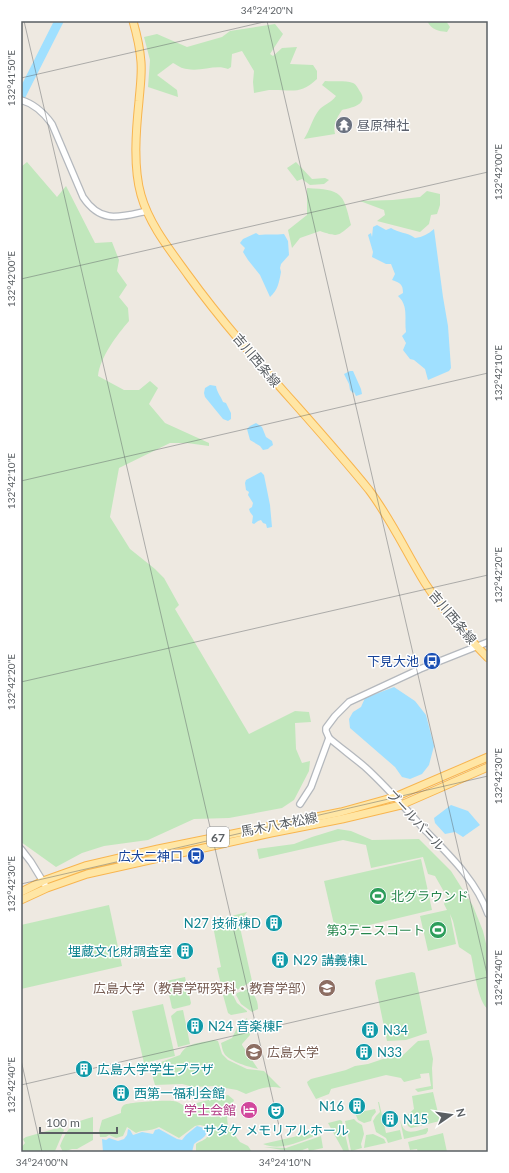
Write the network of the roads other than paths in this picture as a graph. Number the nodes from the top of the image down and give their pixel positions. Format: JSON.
{"nodes":[{"id":1,"x":133,"y":21,"type":"edge"},
{"id":2,"x":23,"y":100,"type":"edge"},
{"id":3,"x":147,"y":211,"type":"junction"},
{"id":4,"x":488,"y":642,"type":"edge"},
{"id":5,"x":477,"y":647,"type":"junction"},
{"id":6,"x":488,"y":658,"type":"edge"},
{"id":7,"x":329,"y":738,"type":"junction"},
{"id":8,"x":488,"y":757,"type":"edge"},
{"id":9,"x":488,"y":767,"type":"edge"},
{"id":10,"x":395,"y":797,"type":"junction"},
{"id":11,"x":300,"y":804,"type":"dead end"},
{"id":12,"x":401,"y":805,"type":"junction"},
{"id":13,"x":21,"y":849,"type":"edge"},
{"id":14,"x":43,"y":880,"type":"junction"},
{"id":15,"x":46,"y":888,"type":"junction"},
{"id":16,"x":21,"y":892,"type":"edge"},
{"id":17,"x":21,"y":900,"type":"edge"},
{"id":18,"x":488,"y":914,"type":"edge"}],
"edges":[{"from":1,"to":3,"type":"main road","name":"吉川西条線"},
{"from":2,"to":3,"type":"street"},
{"from":3,"to":5,"type":"main road","name":"吉川西条線"},
{"from":4,"to":5,"type":"street"},
{"from":5,"to":6,"type":"main road","name":"吉川西条線"},
{"from":5,"to":7,"type":"street"},
{"from":7,"to":10,"type":"street","name":"ブールバール"},
{"from":7,"to":11,"type":"street"},
{"from":8,"to":10,"type":"main road","name":"馬木八本松線","number":"67"},
{"from":9,"to":12,"type":"main road","name":"馬木八本松線","number":"67"},
{"from":10,"to":12,"type":"street","name":"ブールバール"},
{"from":10,"to":14,"type":"main road","name":"馬木八本松線","number":"67"},
{"from":12,"to":15,"type":"main road","name":"馬木八本松線","number":"67"},
{"from":12,"to":18,"type":"street","name":"ブールバール"},
{"from":13,"to":14,"type":"street"},
{"from":14,"to":15,"type":"street"},
{"from":14,"to":16,"type":"main road","name":"馬木八本松線","number":"67"},
{"from":15,"to":17,"type":"main road","name":"馬木八本松線","number":"67"}]}
